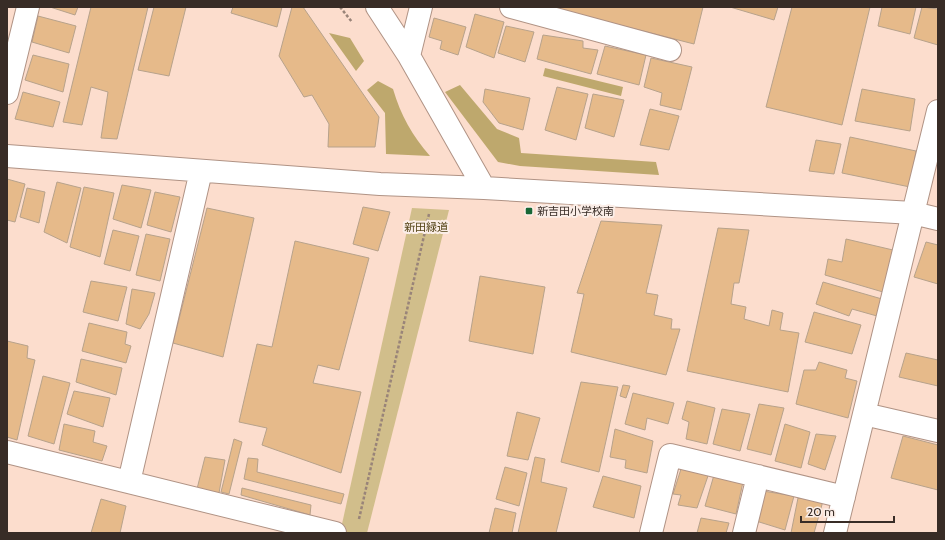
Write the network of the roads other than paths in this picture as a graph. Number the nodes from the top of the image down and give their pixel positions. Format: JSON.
{"nodes":[{"id":1,"x":28,"y":7,"type":"edge"},
{"id":2,"x":377,"y":7,"type":"edge"},
{"id":3,"x":421,"y":7,"type":"edge"},
{"id":4,"x":510,"y":7,"type":"edge"},
{"id":5,"x":670,"y":50,"type":"dead end"},
{"id":6,"x":409,"y":56,"type":"junction"},
{"id":7,"x":8,"y":87,"type":"edge"},
{"id":8,"x":938,"y":111,"type":"edge"},
{"id":9,"x":7,"y":156,"type":"edge"},
{"id":10,"x":201,"y":171,"type":"junction"},
{"id":11,"x":484,"y":188,"type":"junction"},
{"id":12,"x":913,"y":213,"type":"junction"},
{"id":13,"x":938,"y":219,"type":"edge"},
{"id":14,"x":864,"y":414,"type":"junction"},
{"id":15,"x":938,"y":431,"type":"edge"},
{"id":16,"x":7,"y":452,"type":"edge"},
{"id":17,"x":758,"y":476,"type":"junction"},
{"id":18,"x":129,"y":482,"type":"junction"},
{"id":19,"x":844,"y":497,"type":"junction"},
{"id":20,"x":334,"y":533,"type":"edge"},
{"id":21,"x":651,"y":533,"type":"edge"},
{"id":22,"x":744,"y":533,"type":"edge"},
{"id":23,"x":835,"y":533,"type":"edge"}],
"edges":[{"from":1,"to":7,"type":"street"},
{"from":2,"to":6,"type":"street"},
{"from":3,"to":6,"type":"street"},
{"from":4,"to":5,"type":"street"},
{"from":6,"to":11,"type":"street"},
{"from":8,"to":12,"type":"street"},
{"from":9,"to":10,"type":"street"},
{"from":10,"to":11,"type":"street"},
{"from":10,"to":18,"type":"street"},
{"from":11,"to":12,"type":"street"},
{"from":12,"to":13,"type":"street"},
{"from":12,"to":14,"type":"street"},
{"from":14,"to":15,"type":"street"},
{"from":14,"to":19,"type":"street"},
{"from":16,"to":18,"type":"street"},
{"from":17,"to":19,"type":"street"},
{"from":17,"to":21,"type":"street"},
{"from":17,"to":22,"type":"street"},
{"from":18,"to":20,"type":"street"},
{"from":19,"to":23,"type":"street"}]}
